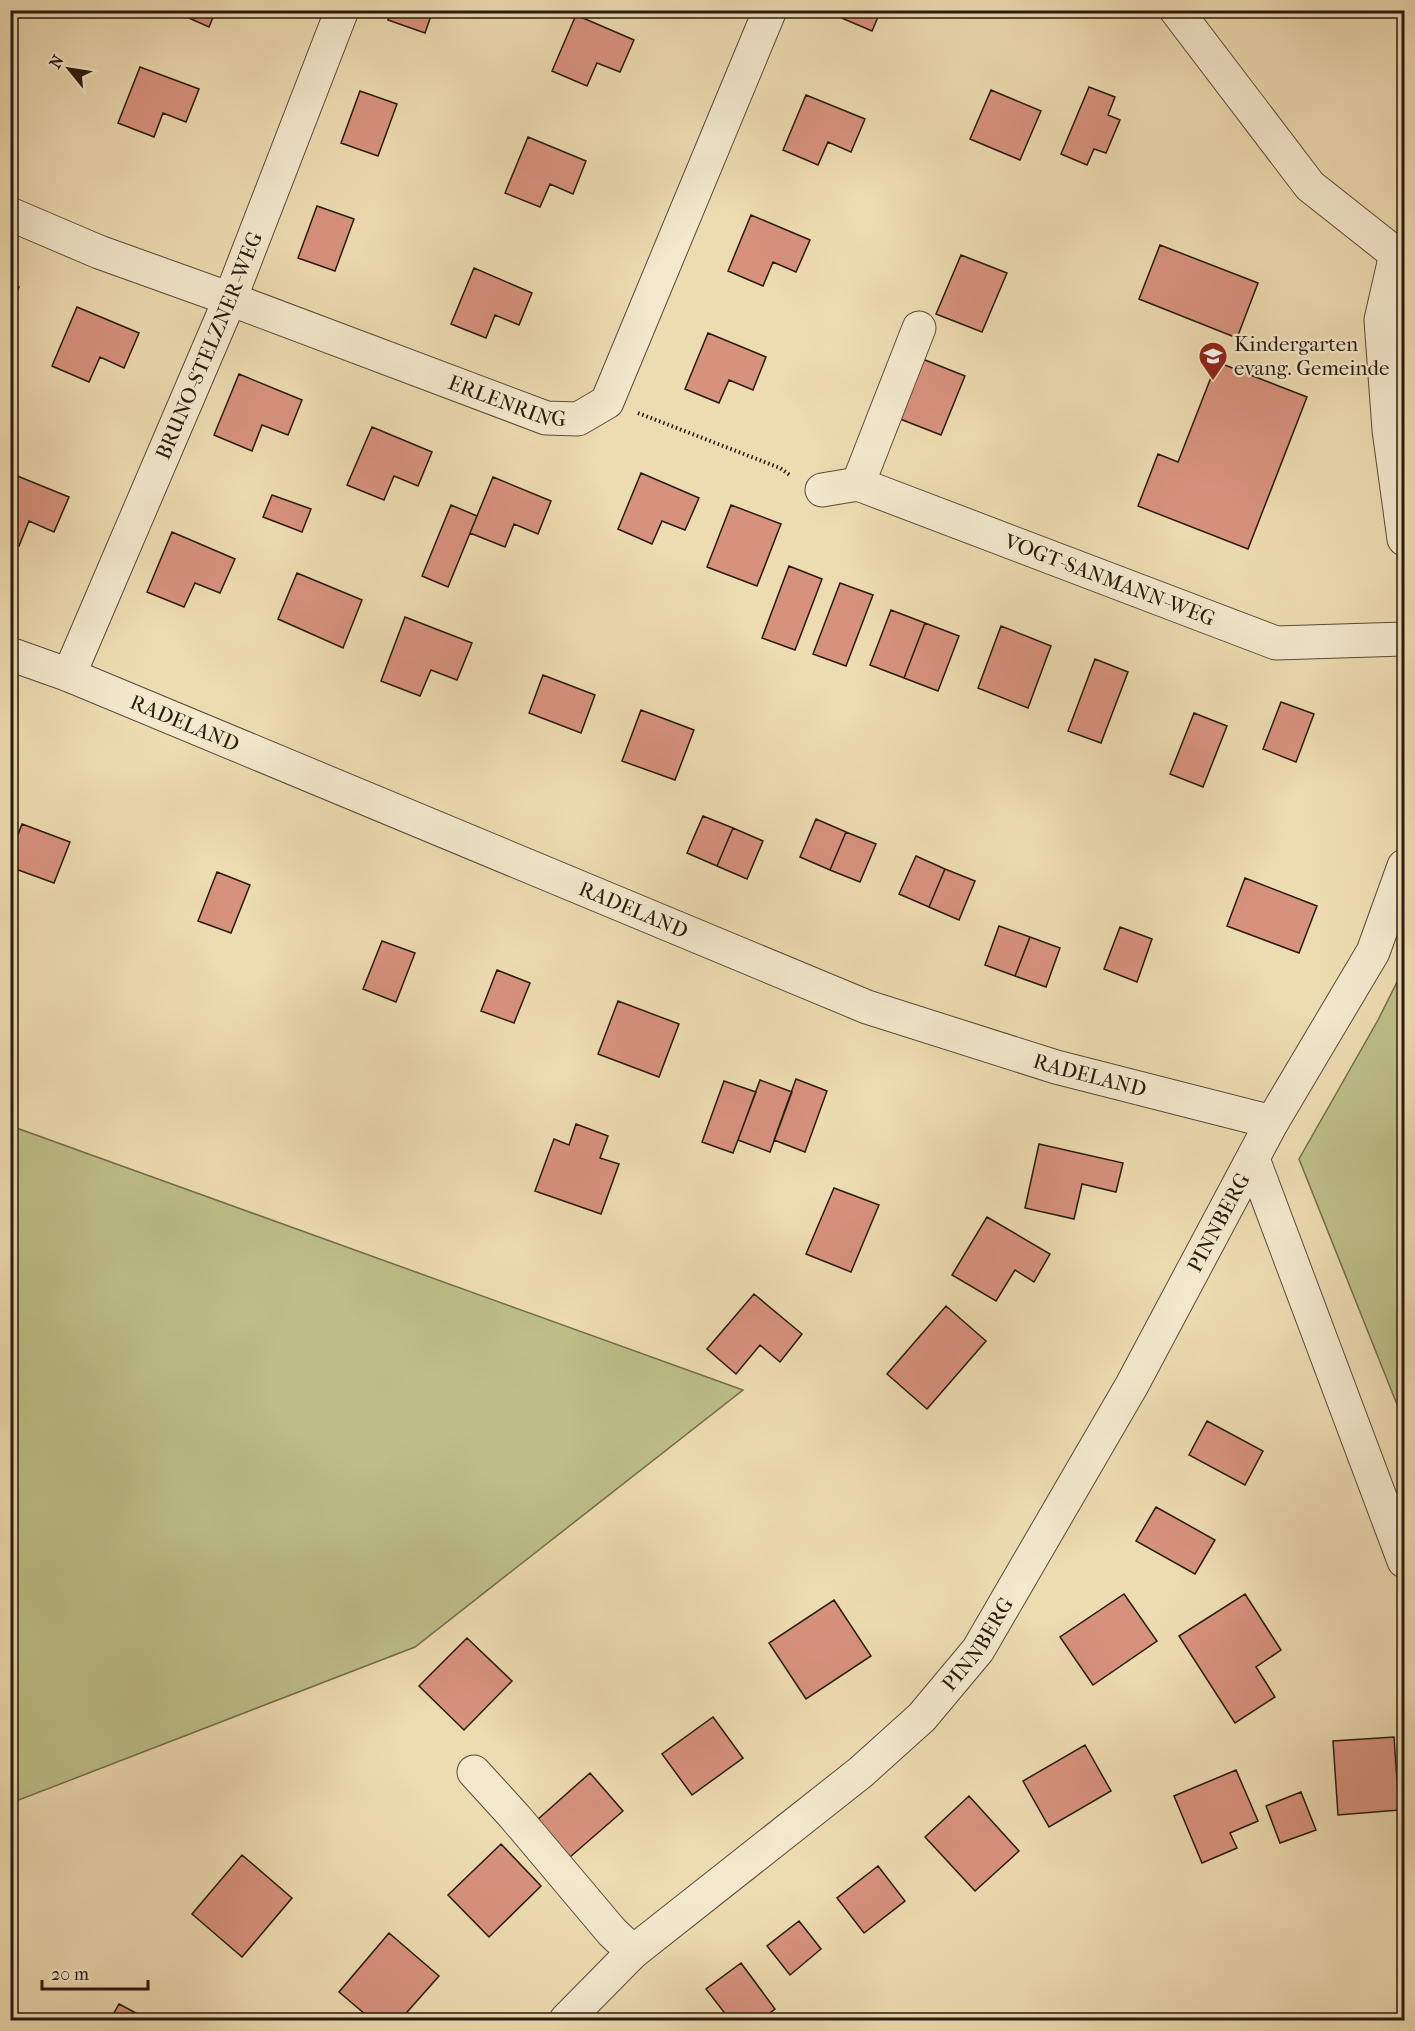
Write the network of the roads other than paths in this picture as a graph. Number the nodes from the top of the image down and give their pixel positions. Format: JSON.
{"nodes":[{"id":1,"x":342,"y":10,"type":"edge"},
{"id":2,"x":770,"y":10,"type":"edge"},
{"id":3,"x":1176,"y":10,"type":"edge"},
{"id":4,"x":10,"y":214,"type":"edge"},
{"id":5,"x":1400,"y":255,"type":"edge"},
{"id":6,"x":230,"y":298,"type":"junction"},
{"id":7,"x":919,"y":328,"type":"dead end"},
{"id":8,"x":858,"y":484,"type":"junction"},
{"id":9,"x":822,"y":490,"type":"road end"},
{"id":10,"x":1404,"y":539,"type":"edge"},
{"id":11,"x":1404,"y":639,"type":"edge"},
{"id":12,"x":10,"y":654,"type":"edge"},
{"id":13,"x":69,"y":675,"type":"junction"},
{"id":14,"x":1404,"y":866,"type":"edge"},
{"id":15,"x":1272,"y":1122,"type":"junction"},
{"id":16,"x":1253,"y":1159,"type":"junction"},
{"id":17,"x":1404,"y":1561,"type":"edge"},
{"id":18,"x":474,"y":1772,"type":"dead end"},
{"id":19,"x":633,"y":1952,"type":"junction"},
{"id":20,"x":566,"y":2020,"type":"edge"}],
"edges":[{"from":1,"to":6,"type":"street","name":"BRUNO-STELZNER-WEG"},
{"from":2,"to":6,"type":"street","name":"ERLENRING"},
{"from":3,"to":5,"type":"street"},
{"from":4,"to":6,"type":"street","name":"ERLENRING"},
{"from":5,"to":10,"type":"street"},
{"from":6,"to":13,"type":"street","name":"BRUNO-STELZNER-WEG"},
{"from":7,"to":8,"type":"street"},
{"from":8,"to":9,"type":"street"},
{"from":8,"to":11,"type":"street","name":"VOGT-SANMANN-WEG"},
{"from":12,"to":13,"type":"street","name":"RADELAND"},
{"from":13,"to":15,"type":"street","name":"RADELAND"},
{"from":14,"to":15,"type":"street","name":"PINNBERG"},
{"from":15,"to":16,"type":"street","name":"PINNBERG"},
{"from":16,"to":17,"type":"street"},
{"from":16,"to":19,"type":"street","name":"PINNBERG"},
{"from":18,"to":19,"type":"street"},
{"from":19,"to":20,"type":"street","name":"PINNBERG"}]}
